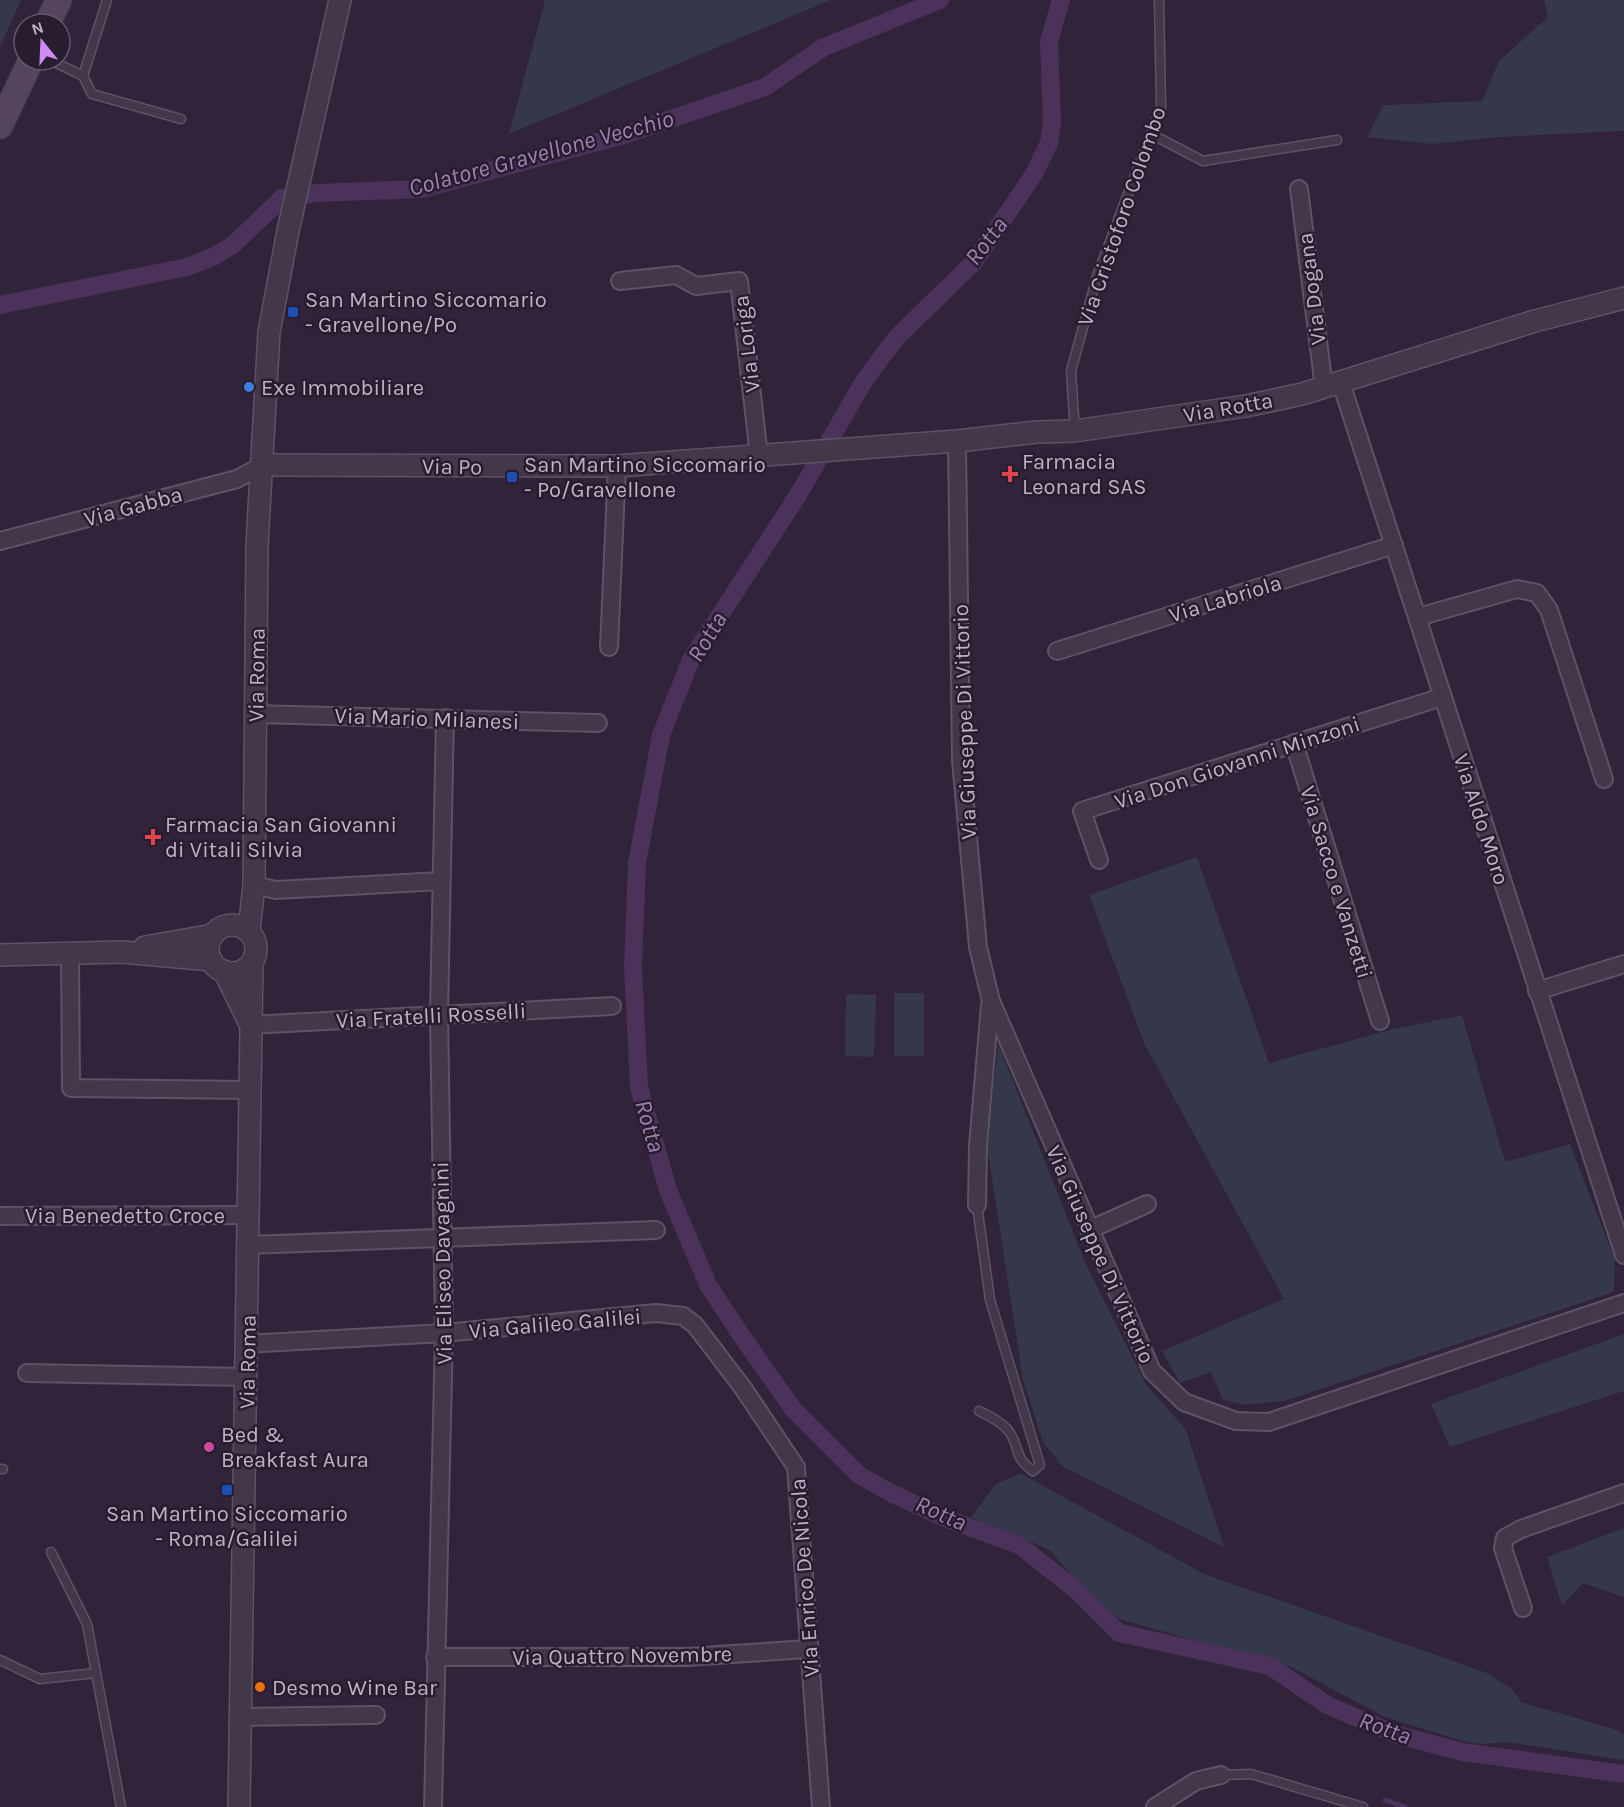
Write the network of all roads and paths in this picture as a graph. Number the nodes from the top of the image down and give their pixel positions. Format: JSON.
{"nodes":[{"id":1,"x":107,"y":0,"type":"edge"},
{"id":2,"x":340,"y":0,"type":"edge"},
{"id":3,"x":1160,"y":0,"type":"edge"},
{"id":4,"x":72,"y":71,"type":"edge"},
{"id":5,"x":25,"y":72,"type":"edge"},
{"id":6,"x":83,"y":76,"type":"junction"},
{"id":7,"x":181,"y":119,"type":"dead end"},
{"id":8,"x":0,"y":126,"type":"edge"},
{"id":9,"x":1151,"y":135,"type":"junction"},
{"id":10,"x":1337,"y":140,"type":"dead end"},
{"id":11,"x":1299,"y":189,"type":"dead end"},
{"id":12,"x":620,"y":280,"type":"dead end"},
{"id":13,"x":1624,"y":298,"type":"edge"},
{"id":14,"x":1332,"y":385,"type":"junction"},
{"id":15,"x":1075,"y":431,"type":"junction"},
{"id":16,"x":957,"y":441,"type":"junction"},
{"id":17,"x":820,"y":451,"type":"joint"},
{"id":18,"x":759,"y":456,"type":"junction"},
{"id":19,"x":263,"y":465,"type":"junction"},
{"id":20,"x":617,"y":466,"type":"junction"},
{"id":21,"x":0,"y":541,"type":"edge"},
{"id":22,"x":1394,"y":545,"type":"junction"},
{"id":23,"x":1419,"y":617,"type":"junction"},
{"id":24,"x":609,"y":647,"type":"dead end"},
{"id":25,"x":1057,"y":651,"type":"dead end"},
{"id":26,"x":1442,"y":697,"type":"junction"},
{"id":27,"x":255,"y":714,"type":"junction"},
{"id":28,"x":445,"y":718,"type":"junction"},
{"id":29,"x":598,"y":723,"type":"dead end"},
{"id":30,"x":1294,"y":743,"type":"junction"},
{"id":31,"x":1604,"y":779,"type":"dead end"},
{"id":32,"x":1099,"y":860,"type":"dead end"},
{"id":33,"x":441,"y":881,"type":"junction"},
{"id":34,"x":254,"y":885,"type":"junction"},
{"id":35,"x":249,"y":931,"type":"junction"},
{"id":36,"x":215,"y":932,"type":"junction"},
{"id":37,"x":122,"y":952,"type":"junction"},
{"id":38,"x":70,"y":954,"type":"junction"},
{"id":39,"x":0,"y":955,"type":"edge"},
{"id":40,"x":252,"y":963,"type":"junction"},
{"id":41,"x":1624,"y":964,"type":"edge"},
{"id":42,"x":218,"y":966,"type":"junction"},
{"id":43,"x":1537,"y":991,"type":"junction"},
{"id":44,"x":991,"y":1001,"type":"junction"},
{"id":45,"x":612,"y":1006,"type":"dead end"},
{"id":46,"x":439,"y":1013,"type":"junction"},
{"id":47,"x":1380,"y":1021,"type":"dead end"},
{"id":48,"x":250,"y":1025,"type":"junction"},
{"id":49,"x":251,"y":1090,"type":"junction"},
{"id":50,"x":1147,"y":1204,"type":"dead end"},
{"id":51,"x":977,"y":1205,"type":"joint"},
{"id":52,"x":250,"y":1215,"type":"junction"},
{"id":53,"x":0,"y":1216,"type":"edge"},
{"id":54,"x":656,"y":1230,"type":"dead end"},
{"id":55,"x":1089,"y":1230,"type":"junction"},
{"id":56,"x":442,"y":1240,"type":"junction"},
{"id":57,"x":249,"y":1245,"type":"junction"},
{"id":58,"x":1624,"y":1255,"type":"edge"},
{"id":59,"x":1624,"y":1303,"type":"edge"},
{"id":60,"x":683,"y":1316,"type":"joint"},
{"id":61,"x":444,"y":1333,"type":"junction"},
{"id":62,"x":248,"y":1344,"type":"junction"},
{"id":63,"x":27,"y":1373,"type":"dead end"},
{"id":64,"x":247,"y":1377,"type":"junction"},
{"id":65,"x":979,"y":1411,"type":"dead end"},
{"id":66,"x":1624,"y":1493,"type":"edge"},
{"id":67,"x":51,"y":1552,"type":"dead end"},
{"id":68,"x":1523,"y":1608,"type":"dead end"},
{"id":69,"x":808,"y":1649,"type":"junction"},
{"id":70,"x":435,"y":1657,"type":"junction"},
{"id":71,"x":0,"y":1660,"type":"edge"},
{"id":72,"x":96,"y":1673,"type":"junction"},
{"id":73,"x":376,"y":1715,"type":"dead end"},
{"id":74,"x":241,"y":1717,"type":"junction"},
{"id":75,"x":1221,"y":1774,"type":"joint"},
{"id":76,"x":121,"y":1807,"type":"edge"},
{"id":77,"x":239,"y":1807,"type":"edge"},
{"id":78,"x":433,"y":1807,"type":"edge"},
{"id":79,"x":821,"y":1807,"type":"edge"},
{"id":80,"x":1155,"y":1807,"type":"edge"},
{"id":81,"x":1363,"y":1807,"type":"edge"}],
"edges":[{"from":1,"to":6,"type":"lane"},
{"from":2,"to":19,"type":"street","name":"Via Roma"},
{"from":3,"to":9,"type":"lane","name":"Via Cristoforo Colombo"},
{"from":4,"to":6,"type":"lane"},
{"from":5,"to":8,"type":"main road"},
{"from":6,"to":7,"type":"lane"},
{"from":9,"to":10,"type":"lane"},
{"from":9,"to":15,"type":"lane","name":"Via Cristoforo Colombo"},
{"from":11,"to":14,"type":"street","name":"Via Dogana"},
{"from":12,"to":18,"type":"street","name":"Via Loriga"},
{"from":13,"to":14,"type":"street","name":"Via Rotta"},
{"from":14,"to":15,"type":"street","name":"Via Rotta"},
{"from":14,"to":22,"type":"street","name":"Via Aldo Moro"},
{"from":15,"to":16,"type":"street","name":"Via Rotta"},
{"from":16,"to":17,"type":"street","name":"Via Rotta"},
{"from":16,"to":44,"type":"street","name":"Via Giuseppe Di Vittorio"},
{"from":17,"to":18,"type":"street","name":"Via Po"},
{"from":18,"to":20,"type":"street","name":"Via Po"},
{"from":19,"to":20,"type":"street","name":"Via Po"},
{"from":19,"to":21,"type":"street","name":"Via Gabba"},
{"from":19,"to":27,"type":"street","name":"Via Roma"},
{"from":20,"to":24,"type":"street"},
{"from":22,"to":23,"type":"street","name":"Via Aldo Moro"},
{"from":22,"to":25,"type":"street","name":"Via Labriola"},
{"from":23,"to":26,"type":"street","name":"Via Aldo Moro"},
{"from":23,"to":31,"type":"street"},
{"from":26,"to":30,"type":"street","name":"Via Don Giovanni Minzoni"},
{"from":26,"to":43,"type":"street","name":"Via Aldo Moro"},
{"from":27,"to":28,"type":"street","name":"Via Mario Milanesi"},
{"from":27,"to":34,"type":"street","name":"Via Roma"},
{"from":28,"to":29,"type":"street","name":"Via Mario Milanesi"},
{"from":28,"to":33,"type":"street","name":"Via Eliseo Davagnini"},
{"from":30,"to":32,"type":"street","name":"Via Don Giovanni Minzoni"},
{"from":30,"to":47,"type":"street","name":"Via Sacco e Vanzetti"},
{"from":33,"to":34,"type":"street"},
{"from":33,"to":46,"type":"street","name":"Via Eliseo Davagnini"},
{"from":34,"to":35,"type":"street","name":"Via Roma"},
{"from":34,"to":36,"type":"street"},
{"from":35,"to":36,"type":"street"},
{"from":35,"to":40,"type":"street"},
{"from":36,"to":37,"type":"street"},
{"from":36,"to":42,"type":"street"},
{"from":37,"to":38,"type":"street"},
{"from":37,"to":42,"type":"street"},
{"from":38,"to":39,"type":"street"},
{"from":38,"to":49,"type":"street"},
{"from":40,"to":42,"type":"street"},
{"from":40,"to":48,"type":"street","name":"Via Roma"},
{"from":41,"to":43,"type":"street"},
{"from":42,"to":48,"type":"street","name":"Via Roma"},
{"from":43,"to":58,"type":"street","name":"Via Aldo Moro"},
{"from":44,"to":51,"type":"street","name":"Via Giuseppe Di Vittorio"},
{"from":44,"to":55,"type":"street","name":"Via Giuseppe Di Vittorio"},
{"from":45,"to":46,"type":"street","name":"Via Fratelli Rosselli"},
{"from":46,"to":48,"type":"street","name":"Via Fratelli Rosselli"},
{"from":46,"to":56,"type":"street","name":"Via Eliseo Davagnini"},
{"from":48,"to":49,"type":"street","name":"Via Roma"},
{"from":49,"to":52,"type":"street","name":"Via Roma"},
{"from":50,"to":55,"type":"street"},
{"from":51,"to":65,"type":"lane"},
{"from":52,"to":53,"type":"street","name":"Via Benedetto Croce"},
{"from":52,"to":57,"type":"street","name":"Via Roma"},
{"from":54,"to":56,"type":"street"},
{"from":55,"to":59,"type":"street","name":"Via Giuseppe Di Vittorio"},
{"from":56,"to":57,"type":"street"},
{"from":56,"to":61,"type":"street","name":"Via Eliseo Davagnini"},
{"from":57,"to":62,"type":"street","name":"Via Roma"},
{"from":60,"to":61,"type":"street","name":"Via Galileo Galilei"},
{"from":60,"to":69,"type":"street","name":"Via Enrico De Nicola"},
{"from":61,"to":62,"type":"street","name":"Via Galileo Galilei"},
{"from":61,"to":70,"type":"street","name":"Via Eliseo Davagnini"},
{"from":62,"to":64,"type":"street","name":"Via Roma"},
{"from":63,"to":64,"type":"street"},
{"from":64,"to":74,"type":"street","name":"Via Roma"},
{"from":66,"to":68,"type":"street"},
{"from":67,"to":72,"type":"lane"},
{"from":69,"to":70,"type":"street","name":"Via Quattro Novembre"},
{"from":69,"to":79,"type":"street","name":"Via Enrico De Nicola"},
{"from":70,"to":78,"type":"street","name":"Via Eliseo Davagnini"},
{"from":71,"to":72,"type":"lane"},
{"from":72,"to":76,"type":"lane"},
{"from":73,"to":74,"type":"street"},
{"from":74,"to":77,"type":"street","name":"Via Roma"},
{"from":75,"to":80,"type":"street"},
{"from":75,"to":81,"type":"lane"}]}
